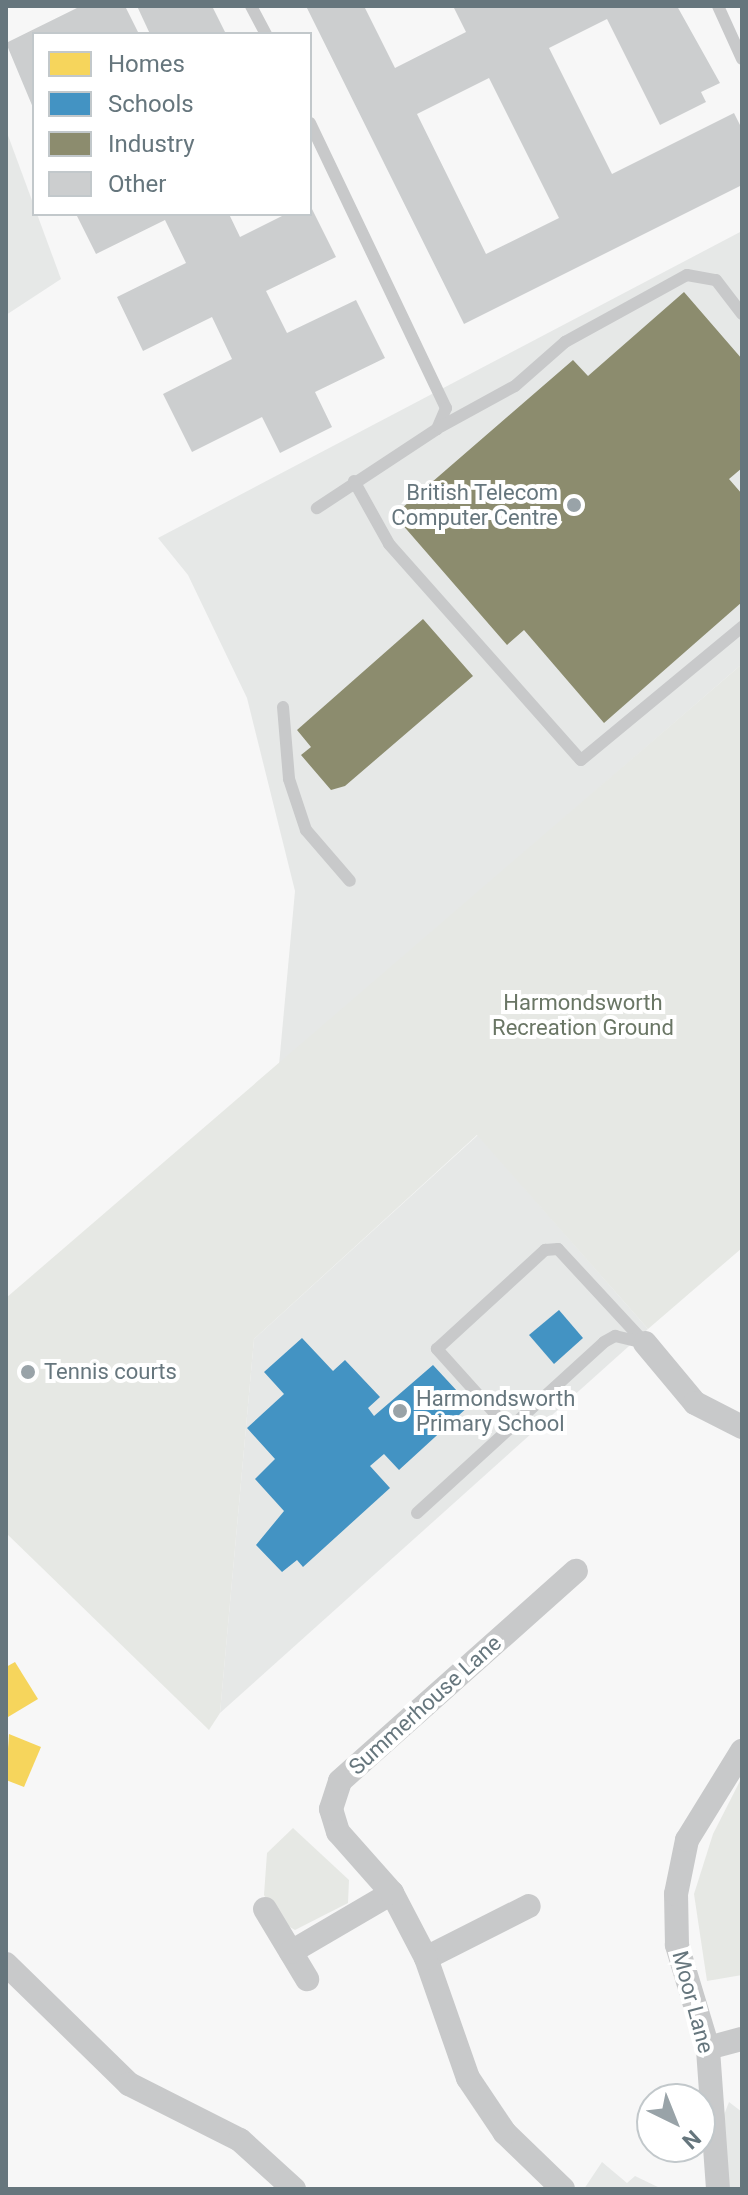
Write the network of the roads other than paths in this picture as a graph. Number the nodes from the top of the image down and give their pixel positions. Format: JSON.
{"nodes":[{"id":1,"x":251,"y":6,"type":"edge"},
{"id":2,"x":718,"y":6,"type":"edge"},
{"id":3,"x":265,"y":32,"type":"edge"},
{"id":4,"x":742,"y":59,"type":"edge"},
{"id":5,"x":312,"y":127,"type":"edge"},
{"id":6,"x":742,"y":314,"type":"edge"},
{"id":7,"x":437,"y":429,"type":"junction"},
{"id":8,"x":354,"y":481,"type":"junction"},
{"id":9,"x":317,"y":508,"type":"dead end"},
{"id":10,"x":742,"y":627,"type":"edge"},
{"id":11,"x":283,"y":707,"type":"dead end"},
{"id":12,"x":350,"y":881,"type":"dead end"},
{"id":13,"x":645,"y":1343,"type":"junction"},
{"id":14,"x":742,"y":1427,"type":"edge"},
{"id":15,"x":509,"y":1429,"type":"junction"},
{"id":16,"x":417,"y":1513,"type":"dead end"},
{"id":17,"x":576,"y":1571,"type":"dead end"},
{"id":18,"x":742,"y":1751,"type":"edge"},
{"id":19,"x":392,"y":1893,"type":"junction"},
{"id":20,"x":529,"y":1906,"type":"dead end"},
{"id":21,"x":265,"y":1909,"type":"dead end"},
{"id":22,"x":291,"y":1952,"type":"junction"},
{"id":23,"x":426,"y":1958,"type":"junction"},
{"id":24,"x":6,"y":1964,"type":"edge"},
{"id":25,"x":307,"y":1979,"type":"dead end"},
{"id":26,"x":742,"y":2039,"type":"edge"},
{"id":27,"x":708,"y":2048,"type":"junction"},
{"id":28,"x":717,"y":2181,"type":"edge"},
{"id":29,"x":294,"y":2189,"type":"edge"},
{"id":30,"x":563,"y":2189,"type":"edge"}],
"edges":[{"from":1,"to":3,"type":"lane"},
{"from":2,"to":4,"type":"lane"},
{"from":5,"to":7,"type":"lane"},
{"from":6,"to":7,"type":"lane"},
{"from":7,"to":8,"type":"lane"},
{"from":8,"to":9,"type":"lane"},
{"from":8,"to":10,"type":"lane"},
{"from":11,"to":12,"type":"lane"},
{"from":13,"to":14,"type":"street"},
{"from":13,"to":15,"type":"lane"},
{"from":13,"to":15,"type":"lane"},
{"from":15,"to":16,"type":"lane"},
{"from":17,"to":19,"type":"street","name":"Summerhouse Lane"},
{"from":18,"to":27,"type":"street","name":"Moor Lane"},
{"from":19,"to":22,"type":"street"},
{"from":19,"to":23,"type":"street","name":"Summerhouse Lane"},
{"from":20,"to":23,"type":"street"},
{"from":21,"to":22,"type":"street"},
{"from":22,"to":25,"type":"street"},
{"from":23,"to":30,"type":"street","name":"Summerhouse Lane"},
{"from":24,"to":29,"type":"street"},
{"from":26,"to":27,"type":"street"},
{"from":27,"to":28,"type":"street","name":"Moor Lane"}]}
